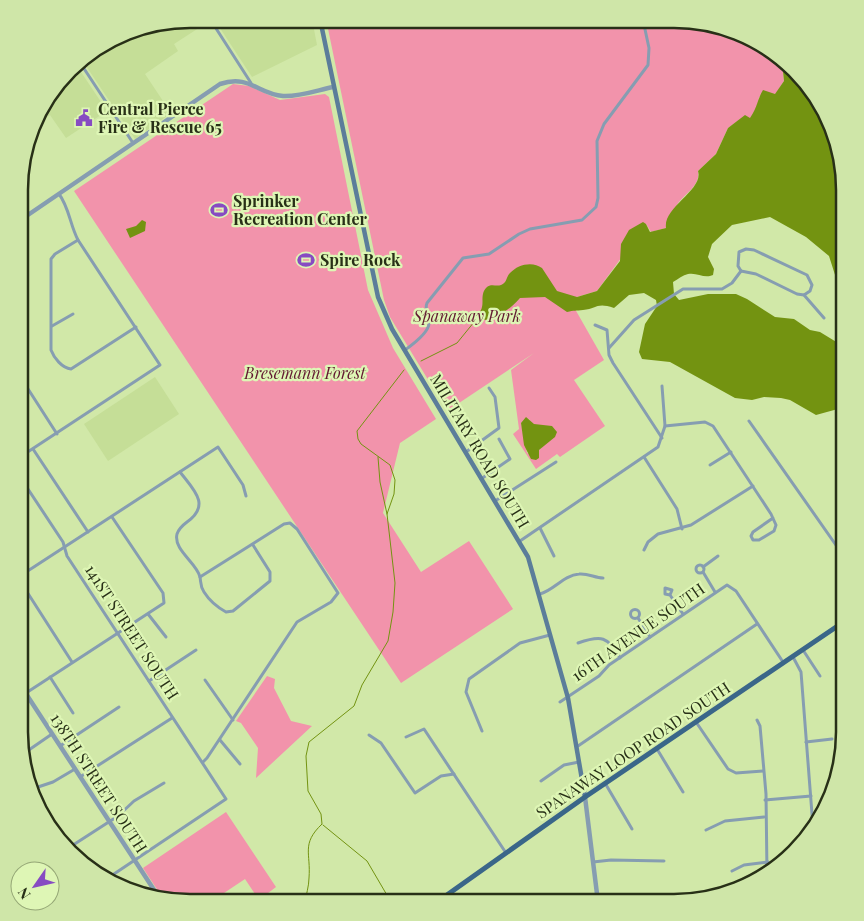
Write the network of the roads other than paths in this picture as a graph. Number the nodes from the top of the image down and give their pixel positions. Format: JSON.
{"nodes":[{"id":1,"x":216,"y":28,"type":"edge"},
{"id":2,"x":322,"y":28,"type":"edge"},
{"id":3,"x":645,"y":28,"type":"edge"},
{"id":4,"x":83,"y":68,"type":"edge"},
{"id":5,"x":251,"y":83,"type":"junction"},
{"id":6,"x":334,"y":87,"type":"junction"},
{"id":7,"x":133,"y":144,"type":"junction"},
{"id":8,"x":59,"y":194,"type":"junction"},
{"id":9,"x":28,"y":215,"type":"edge"},
{"id":10,"x":78,"y":240,"type":"junction"},
{"id":11,"x":741,"y":271,"type":"junction"},
{"id":12,"x":804,"y":295,"type":"junction"},
{"id":13,"x":73,"y":314,"type":"dead end"},
{"id":14,"x":824,"y":318,"type":"dead end"},
{"id":15,"x":595,"y":325,"type":"dead end"},
{"id":16,"x":52,"y":326,"type":"junction"},
{"id":17,"x":136,"y":327,"type":"junction"},
{"id":18,"x":609,"y":348,"type":"junction"},
{"id":19,"x":404,"y":350,"type":"junction"},
{"id":20,"x":662,"y":386,"type":"dead end"},
{"id":21,"x":489,"y":388,"type":"dead end"},
{"id":22,"x":28,"y":389,"type":"edge"},
{"id":23,"x":749,"y":421,"type":"dead end"},
{"id":24,"x":666,"y":426,"type":"junction"},
{"id":25,"x":57,"y":434,"type":"junction"},
{"id":26,"x":662,"y":438,"type":"junction"},
{"id":27,"x":499,"y":439,"type":"dead end"},
{"id":28,"x":33,"y":449,"type":"junction"},
{"id":29,"x":28,"y":452,"type":"edge"},
{"id":30,"x":465,"y":452,"type":"junction"},
{"id":31,"x":731,"y":452,"type":"junction"},
{"id":32,"x":644,"y":457,"type":"junction"},
{"id":33,"x":556,"y":462,"type":"dead end"},
{"id":34,"x":710,"y":465,"type":"dead end"},
{"id":35,"x":180,"y":472,"type":"junction"},
{"id":36,"x":481,"y":479,"type":"junction"},
{"id":37,"x":753,"y":486,"type":"junction"},
{"id":38,"x":28,"y":489,"type":"edge"},
{"id":39,"x":246,"y":496,"type":"dead end"},
{"id":40,"x":495,"y":500,"type":"junction"},
{"id":41,"x":112,"y":517,"type":"junction"},
{"id":42,"x":773,"y":518,"type":"junction"},
{"id":43,"x":540,"y":528,"type":"junction"},
{"id":44,"x":682,"y":529,"type":"junction"},
{"id":45,"x":88,"y":532,"type":"junction"},
{"id":46,"x":520,"y":541,"type":"junction"},
{"id":47,"x":253,"y":545,"type":"junction"},
{"id":48,"x":836,"y":545,"type":"edge"},
{"id":49,"x":64,"y":548,"type":"junction"},
{"id":50,"x":644,"y":550,"type":"dead end"},
{"id":51,"x":554,"y":556,"type":"dead end"},
{"id":52,"x":718,"y":556,"type":"dead end"},
{"id":53,"x":703,"y":567,"type":"junction"},
{"id":54,"x":28,"y":571,"type":"edge"},
{"id":55,"x":703,"y":572,"type":"junction"},
{"id":56,"x":200,"y":577,"type":"junction"},
{"id":57,"x":603,"y":578,"type":"dead end"},
{"id":58,"x":715,"y":592,"type":"junction"},
{"id":59,"x":28,"y":593,"type":"edge"},
{"id":60,"x":540,"y":594,"type":"junction"},
{"id":61,"x":670,"y":595,"type":"dead end"},
{"id":62,"x":148,"y":614,"type":"junction"},
{"id":63,"x":683,"y":614,"type":"junction"},
{"id":64,"x":638,"y":618,"type":"dead end"},
{"id":65,"x":757,"y":624,"type":"junction"},
{"id":66,"x":836,"y":627,"type":"edge"},
{"id":67,"x":118,"y":632,"type":"junction"},
{"id":68,"x":551,"y":634,"type":"junction"},
{"id":69,"x":166,"y":637,"type":"dead end"},
{"id":70,"x":650,"y":637,"type":"junction"},
{"id":71,"x":578,"y":643,"type":"dead end"},
{"id":72,"x":196,"y":650,"type":"dead end"},
{"id":73,"x":803,"y":650,"type":"junction"},
{"id":74,"x":792,"y":656,"type":"junction"},
{"id":75,"x":620,"y":658,"type":"junction"},
{"id":76,"x":72,"y":662,"type":"junction"},
{"id":77,"x":783,"y":662,"type":"junction"},
{"id":78,"x":820,"y":676,"type":"dead end"},
{"id":79,"x":50,"y":677,"type":"junction"},
{"id":80,"x":149,"y":680,"type":"junction"},
{"id":81,"x":205,"y":680,"type":"dead end"},
{"id":82,"x":28,"y":692,"type":"edge"},
{"id":83,"x":28,"y":696,"type":"edge"},
{"id":84,"x":568,"y":698,"type":"junction"},
{"id":85,"x":560,"y":702,"type":"dead end"},
{"id":86,"x":119,"y":707,"type":"dead end"},
{"id":87,"x":73,"y":713,"type":"dead end"},
{"id":88,"x":172,"y":717,"type":"junction"},
{"id":89,"x":233,"y":720,"type":"junction"},
{"id":90,"x":757,"y":720,"type":"dead end"},
{"id":91,"x":696,"y":722,"type":"junction"},
{"id":92,"x":482,"y":731,"type":"dead end"},
{"id":93,"x":52,"y":734,"type":"junction"},
{"id":94,"x":369,"y":735,"type":"dead end"},
{"id":95,"x":406,"y":737,"type":"dead end"},
{"id":96,"x":832,"y":739,"type":"dead end"},
{"id":97,"x":220,"y":740,"type":"junction"},
{"id":98,"x":806,"y":742,"type":"junction"},
{"id":99,"x":60,"y":746,"type":"junction"},
{"id":100,"x":578,"y":746,"type":"junction"},
{"id":101,"x":656,"y":748,"type":"junction"},
{"id":102,"x":29,"y":750,"type":"edge"},
{"id":103,"x":202,"y":762,"type":"junction"},
{"id":104,"x":580,"y":762,"type":"junction"},
{"id":105,"x":240,"y":764,"type":"dead end"},
{"id":106,"x":75,"y":769,"type":"junction"},
{"id":107,"x":763,"y":771,"type":"junction"},
{"id":108,"x":456,"y":774,"type":"junction"},
{"id":109,"x":80,"y":777,"type":"junction"},
{"id":110,"x":541,"y":781,"type":"dead end"},
{"id":111,"x":164,"y":782,"type":"dead end"},
{"id":112,"x":605,"y":783,"type":"junction"},
{"id":113,"x":37,"y":787,"type":"edge"},
{"id":114,"x":683,"y":792,"type":"dead end"},
{"id":115,"x":810,"y":796,"type":"junction"},
{"id":116,"x":585,"y":798,"type":"junction"},
{"id":117,"x":766,"y":800,"type":"junction"},
{"id":118,"x":764,"y":817,"type":"junction"},
{"id":119,"x":812,"y":817,"type":"edge"},
{"id":120,"x":110,"y":822,"type":"junction"},
{"id":121,"x":632,"y":829,"type":"dead end"},
{"id":122,"x":706,"y":830,"type":"dead end"},
{"id":123,"x":75,"y":845,"type":"edge"},
{"id":124,"x":506,"y":853,"type":"junction"},
{"id":125,"x":135,"y":861,"type":"junction"},
{"id":126,"x":664,"y":861,"type":"dead end"},
{"id":127,"x":593,"y":862,"type":"junction"},
{"id":128,"x":768,"y":862,"type":"joint"},
{"id":129,"x":732,"y":871,"type":"dead end"},
{"id":130,"x":113,"y":875,"type":"edge"},
{"id":131,"x":153,"y":889,"type":"edge"},
{"id":132,"x":450,"y":893,"type":"edge"},
{"id":133,"x":597,"y":893,"type":"edge"}],
"edges":[{"from":1,"to":5,"type":"street"},
{"from":2,"to":6,"type":"main road","name":"MILITARY ROAD SOUTH"},
{"from":3,"to":19,"type":"street"},
{"from":4,"to":7,"type":"street"},
{"from":5,"to":6,"type":"street"},
{"from":5,"to":7,"type":"street"},
{"from":6,"to":19,"type":"main road","name":"MILITARY ROAD SOUTH"},
{"from":7,"to":8,"type":"street"},
{"from":8,"to":9,"type":"street"},
{"from":8,"to":10,"type":"street"},
{"from":10,"to":16,"type":"street"},
{"from":10,"to":17,"type":"street"},
{"from":11,"to":12,"type":"street"},
{"from":11,"to":12,"type":"street"},
{"from":11,"to":18,"type":"street"},
{"from":12,"to":14,"type":"street"},
{"from":13,"to":16,"type":"street"},
{"from":15,"to":18,"type":"street"},
{"from":16,"to":17,"type":"street"},
{"from":17,"to":25,"type":"street"},
{"from":18,"to":26,"type":"street"},
{"from":19,"to":30,"type":"main road","name":"MILITARY ROAD SOUTH"},
{"from":20,"to":24,"type":"street"},
{"from":21,"to":30,"type":"street"},
{"from":22,"to":25,"type":"street"},
{"from":23,"to":48,"type":"street"},
{"from":24,"to":26,"type":"street"},
{"from":24,"to":31,"type":"street"},
{"from":25,"to":28,"type":"street"},
{"from":26,"to":32,"type":"street"},
{"from":27,"to":36,"type":"street"},
{"from":28,"to":29,"type":"street"},
{"from":28,"to":45,"type":"street"},
{"from":30,"to":36,"type":"main road","name":"MILITARY ROAD SOUTH"},
{"from":31,"to":34,"type":"street"},
{"from":31,"to":37,"type":"street"},
{"from":32,"to":43,"type":"street"},
{"from":32,"to":44,"type":"street"},
{"from":33,"to":40,"type":"street"},
{"from":35,"to":39,"type":"street"},
{"from":35,"to":41,"type":"street"},
{"from":35,"to":56,"type":"street"},
{"from":36,"to":40,"type":"main road","name":"MILITARY ROAD SOUTH"},
{"from":37,"to":42,"type":"street"},
{"from":37,"to":44,"type":"street"},
{"from":38,"to":49,"type":"street","name":"141ST STREET SOUTH"},
{"from":40,"to":46,"type":"main road","name":"MILITARY ROAD SOUTH"},
{"from":41,"to":45,"type":"street"},
{"from":41,"to":62,"type":"street"},
{"from":42,"to":42,"type":"street"},
{"from":43,"to":46,"type":"street"},
{"from":43,"to":51,"type":"street"},
{"from":44,"to":50,"type":"street"},
{"from":45,"to":49,"type":"street"},
{"from":46,"to":60,"type":"main road","name":"MILITARY ROAD SOUTH"},
{"from":47,"to":56,"type":"street"},
{"from":47,"to":56,"type":"street"},
{"from":47,"to":89,"type":"street"},
{"from":49,"to":54,"type":"street"},
{"from":49,"to":67,"type":"street","name":"141ST STREET SOUTH"},
{"from":52,"to":53,"type":"street"},
{"from":53,"to":55,"type":"street"},
{"from":53,"to":55,"type":"street"},
{"from":55,"to":58,"type":"street"},
{"from":57,"to":60,"type":"street"},
{"from":58,"to":63,"type":"street","name":"16TH AVENUE SOUTH"},
{"from":58,"to":65,"type":"street","name":"16TH AVENUE SOUTH"},
{"from":59,"to":76,"type":"street"},
{"from":60,"to":68,"type":"main road","name":"MILITARY ROAD SOUTH"},
{"from":61,"to":63,"type":"street"},
{"from":62,"to":67,"type":"street"},
{"from":62,"to":69,"type":"street"},
{"from":63,"to":70,"type":"street","name":"16TH AVENUE SOUTH"},
{"from":64,"to":70,"type":"street"},
{"from":65,"to":77,"type":"street"},
{"from":65,"to":100,"type":"street"},
{"from":66,"to":73,"type":"main road","name":"SPANAWAY LOOP ROAD SOUTH"},
{"from":67,"to":76,"type":"street"},
{"from":67,"to":80,"type":"street","name":"141ST STREET SOUTH"},
{"from":68,"to":84,"type":"main road","name":"MILITARY ROAD SOUTH"},
{"from":68,"to":92,"type":"street"},
{"from":70,"to":75,"type":"street","name":"16TH AVENUE SOUTH"},
{"from":71,"to":75,"type":"street"},
{"from":72,"to":80,"type":"street"},
{"from":73,"to":74,"type":"main road","name":"SPANAWAY LOOP ROAD SOUTH"},
{"from":73,"to":78,"type":"street"},
{"from":74,"to":77,"type":"main road","name":"SPANAWAY LOOP ROAD SOUTH"},
{"from":74,"to":98,"type":"street"},
{"from":75,"to":84,"type":"street","name":"16TH AVENUE SOUTH"},
{"from":76,"to":79,"type":"street"},
{"from":77,"to":91,"type":"main road","name":"SPANAWAY LOOP ROAD SOUTH"},
{"from":79,"to":82,"type":"street"},
{"from":79,"to":87,"type":"street"},
{"from":80,"to":88,"type":"street","name":"141ST STREET SOUTH"},
{"from":81,"to":89,"type":"street"},
{"from":83,"to":93,"type":"street","name":"138TH STREET SOUTH"},
{"from":84,"to":85,"type":"street","name":"16TH AVENUE SOUTH"},
{"from":84,"to":100,"type":"main road","name":"MILITARY ROAD SOUTH"},
{"from":86,"to":99,"type":"street"},
{"from":88,"to":103,"type":"street","name":"141ST STREET SOUTH"},
{"from":88,"to":109,"type":"street"},
{"from":89,"to":97,"type":"street"},
{"from":90,"to":107,"type":"street"},
{"from":91,"to":101,"type":"main road","name":"SPANAWAY LOOP ROAD SOUTH"},
{"from":91,"to":107,"type":"street"},
{"from":93,"to":99,"type":"street","name":"138TH STREET SOUTH"},
{"from":93,"to":102,"type":"street"},
{"from":94,"to":108,"type":"street"},
{"from":95,"to":108,"type":"street"},
{"from":96,"to":98,"type":"street"},
{"from":97,"to":103,"type":"street"},
{"from":97,"to":105,"type":"street"},
{"from":98,"to":115,"type":"street"},
{"from":99,"to":106,"type":"street","name":"138TH STREET SOUTH"},
{"from":100,"to":104,"type":"main road","name":"MILITARY ROAD SOUTH"},
{"from":101,"to":112,"type":"main road","name":"SPANAWAY LOOP ROAD SOUTH"},
{"from":101,"to":114,"type":"street"},
{"from":103,"to":125,"type":"street","name":"141ST STREET SOUTH"},
{"from":104,"to":110,"type":"street"},
{"from":104,"to":116,"type":"main road","name":"MILITARY ROAD SOUTH"},
{"from":106,"to":109,"type":"street","name":"138TH STREET SOUTH"},
{"from":106,"to":113,"type":"street"},
{"from":107,"to":117,"type":"street"},
{"from":108,"to":124,"type":"street"},
{"from":109,"to":120,"type":"street","name":"138TH STREET SOUTH"},
{"from":111,"to":120,"type":"street"},
{"from":112,"to":116,"type":"main road","name":"SPANAWAY LOOP ROAD SOUTH"},
{"from":112,"to":121,"type":"street"},
{"from":115,"to":117,"type":"street"},
{"from":115,"to":119,"type":"street"},
{"from":116,"to":124,"type":"main road","name":"SPANAWAY LOOP ROAD SOUTH"},
{"from":116,"to":127,"type":"street","name":"MILITARY ROAD SOUTH"},
{"from":117,"to":118,"type":"street"},
{"from":118,"to":122,"type":"street"},
{"from":118,"to":128,"type":"street"},
{"from":120,"to":123,"type":"street"},
{"from":120,"to":125,"type":"street","name":"138TH STREET SOUTH"},
{"from":124,"to":132,"type":"main road","name":"SPANAWAY LOOP ROAD SOUTH"},
{"from":125,"to":130,"type":"street"},
{"from":125,"to":131,"type":"street","name":"138TH STREET SOUTH"},
{"from":126,"to":127,"type":"street"},
{"from":127,"to":133,"type":"street","name":"MILITARY ROAD SOUTH"},
{"from":128,"to":129,"type":"street"}]}
